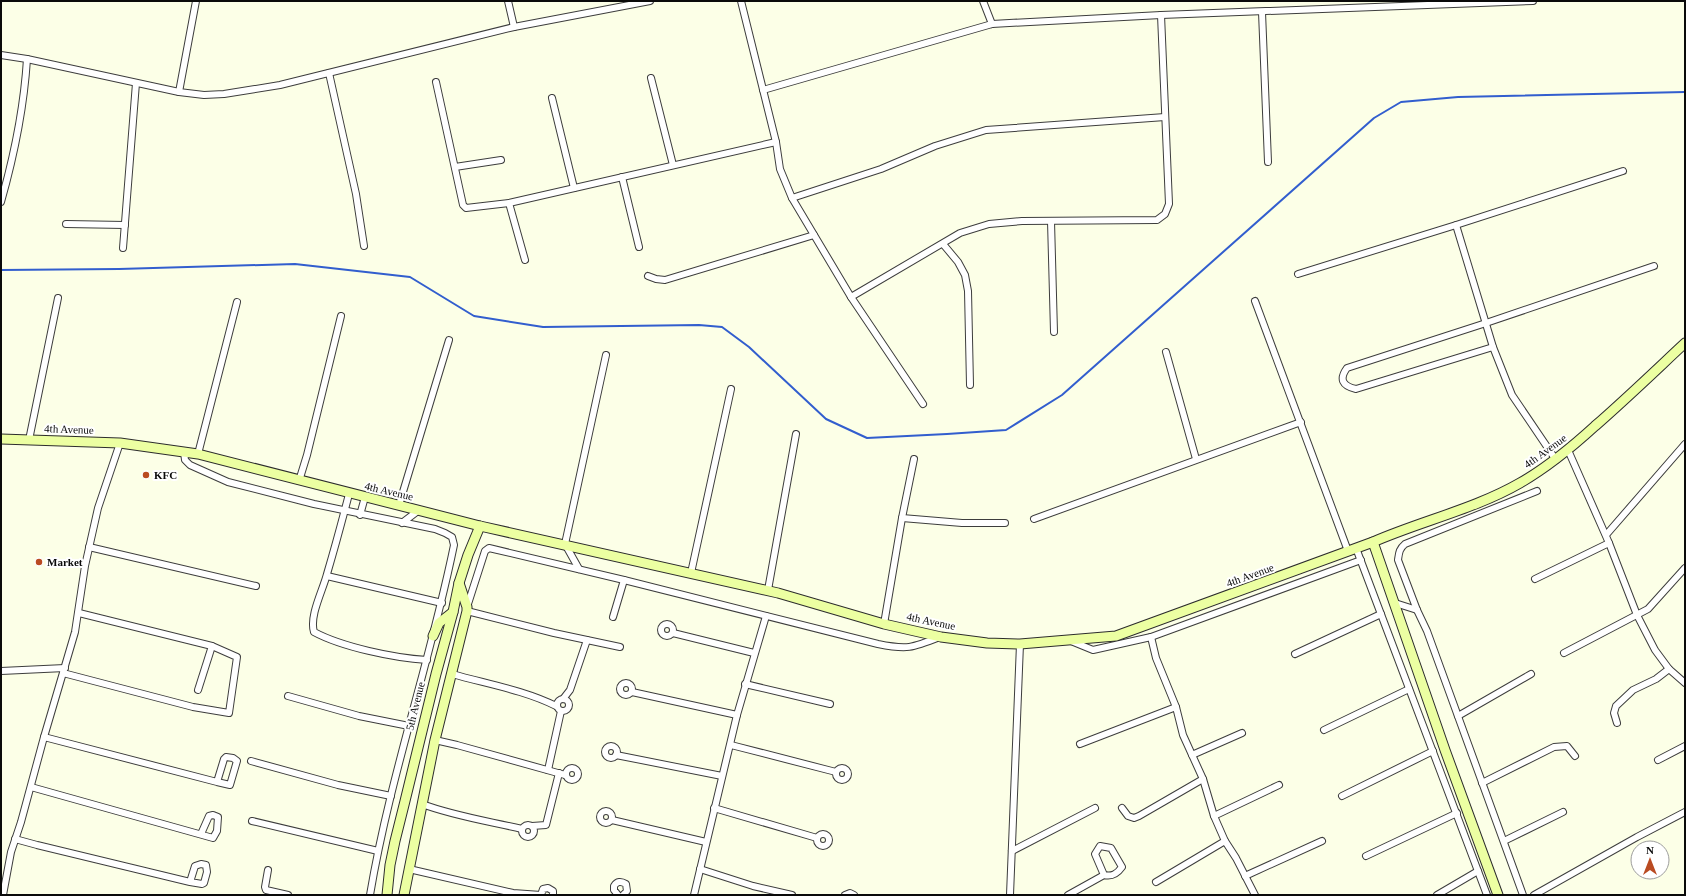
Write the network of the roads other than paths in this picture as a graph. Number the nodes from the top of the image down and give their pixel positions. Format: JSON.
{"nodes":[{"id":1,"x":196,"y":1,"type":"edge"},
{"id":2,"x":508,"y":1,"type":"edge"},
{"id":3,"x":650,"y":1,"type":"edge"},
{"id":4,"x":741,"y":1,"type":"edge"},
{"id":5,"x":983,"y":1,"type":"edge"},
{"id":6,"x":1344,"y":1,"type":"edge"},
{"id":7,"x":1533,"y":1,"type":"edge"},
{"id":8,"x":1442,"y":3,"type":"edge"},
{"id":9,"x":1345,"y":8,"type":"junction"},
{"id":10,"x":1262,"y":12,"type":"junction"},
{"id":11,"x":1161,"y":15,"type":"junction"},
{"id":12,"x":992,"y":24,"type":"junction"},
{"id":13,"x":514,"y":27,"type":"junction"},
{"id":14,"x":1,"y":55,"type":"edge"},
{"id":15,"x":27,"y":59,"type":"junction"},
{"id":16,"x":329,"y":73,"type":"junction"},
{"id":17,"x":651,"y":78,"type":"dead end"},
{"id":18,"x":436,"y":82,"type":"dead end"},
{"id":19,"x":136,"y":83,"type":"junction"},
{"id":20,"x":763,"y":90,"type":"junction"},
{"id":21,"x":179,"y":92,"type":"junction"},
{"id":22,"x":552,"y":98,"type":"dead end"},
{"id":23,"x":1165,"y":117,"type":"junction"},
{"id":24,"x":776,"y":142,"type":"junction"},
{"id":25,"x":501,"y":160,"type":"dead end"},
{"id":26,"x":1268,"y":162,"type":"dead end"},
{"id":27,"x":673,"y":165,"type":"junction"},
{"id":28,"x":455,"y":167,"type":"junction"},
{"id":29,"x":1623,"y":171,"type":"dead end"},
{"id":30,"x":622,"y":177,"type":"junction"},
{"id":31,"x":574,"y":188,"type":"junction"},
{"id":32,"x":792,"y":198,"type":"junction"},
{"id":33,"x":1,"y":202,"type":"edge"},
{"id":34,"x":509,"y":203,"type":"junction"},
{"id":35,"x":1051,"y":221,"type":"junction"},
{"id":36,"x":66,"y":224,"type":"dead end"},
{"id":37,"x":125,"y":225,"type":"junction"},
{"id":38,"x":1456,"y":226,"type":"junction"},
{"id":39,"x":814,"y":235,"type":"junction"},
{"id":40,"x":944,"y":244,"type":"junction"},
{"id":41,"x":364,"y":246,"type":"dead end"},
{"id":42,"x":639,"y":247,"type":"dead end"},
{"id":43,"x":123,"y":248,"type":"dead end"},
{"id":44,"x":525,"y":260,"type":"dead end"},
{"id":45,"x":1654,"y":266,"type":"dead end"},
{"id":46,"x":1298,"y":274,"type":"dead end"},
{"id":47,"x":648,"y":276,"type":"dead end"},
{"id":48,"x":851,"y":297,"type":"junction"},
{"id":49,"x":58,"y":298,"type":"dead end"},
{"id":50,"x":1255,"y":300,"type":"dead end"},
{"id":51,"x":237,"y":302,"type":"dead end"},
{"id":52,"x":341,"y":316,"type":"dead end"},
{"id":53,"x":1486,"y":323,"type":"junction"},
{"id":54,"x":1054,"y":332,"type":"dead end"},
{"id":55,"x":449,"y":340,"type":"dead end"},
{"id":56,"x":1685,"y":343,"type":"edge"},
{"id":57,"x":1493,"y":347,"type":"junction"},
{"id":58,"x":1166,"y":352,"type":"dead end"},
{"id":59,"x":606,"y":354,"type":"dead end"},
{"id":60,"x":970,"y":385,"type":"dead end"},
{"id":61,"x":731,"y":389,"type":"dead end"},
{"id":62,"x":923,"y":404,"type":"dead end"},
{"id":63,"x":1301,"y":422,"type":"junction"},
{"id":64,"x":796,"y":434,"type":"dead end"},
{"id":65,"x":1,"y":439,"type":"edge"},
{"id":66,"x":29,"y":440,"type":"junction"},
{"id":67,"x":120,"y":443,"type":"junction"},
{"id":68,"x":1685,"y":444,"type":"edge"},
{"id":69,"x":1568,"y":450,"type":"junction"},
{"id":70,"x":184,"y":452,"type":"junction"},
{"id":71,"x":198,"y":454,"type":"junction"},
{"id":72,"x":914,"y":459,"type":"dead end"},
{"id":73,"x":1196,"y":459,"type":"junction"},
{"id":74,"x":1556,"y":460,"type":"junction"},
{"id":75,"x":299,"y":481,"type":"junction"},
{"id":76,"x":1537,"y":492,"type":"dead end"},
{"id":77,"x":349,"y":494,"type":"junction"},
{"id":78,"x":365,"y":497,"type":"junction"},
{"id":79,"x":399,"y":505,"type":"junction"},
{"id":80,"x":418,"y":510,"type":"junction"},
{"id":81,"x":345,"y":512,"type":"junction"},
{"id":82,"x":360,"y":514,"type":"junction"},
{"id":83,"x":902,"y":518,"type":"junction"},
{"id":84,"x":1034,"y":519,"type":"dead end"},
{"id":85,"x":402,"y":523,"type":"junction"},
{"id":86,"x":1005,"y":523,"type":"dead end"},
{"id":87,"x":480,"y":526,"type":"junction"},
{"id":88,"x":1606,"y":535,"type":"junction"},
{"id":89,"x":1373,"y":542,"type":"junction"},
{"id":90,"x":1609,"y":543,"type":"junction"},
{"id":91,"x":565,"y":544,"type":"junction"},
{"id":92,"x":89,"y":546,"type":"junction"},
{"id":93,"x":1352,"y":550,"type":"junction"},
{"id":94,"x":1361,"y":560,"type":"junction"},
{"id":95,"x":1685,"y":568,"type":"edge"},
{"id":96,"x":579,"y":569,"type":"junction"},
{"id":97,"x":691,"y":573,"type":"junction"},
{"id":98,"x":327,"y":576,"type":"junction"},
{"id":99,"x":1535,"y":579,"type":"dead end"},
{"id":100,"x":624,"y":580,"type":"junction"},
{"id":101,"x":459,"y":583,"type":"junction"},
{"id":102,"x":256,"y":586,"type":"dead end"},
{"id":103,"x":768,"y":590,"type":"junction"},
{"id":104,"x":442,"y":603,"type":"junction"},
{"id":105,"x":1395,"y":603,"type":"junction"},
{"id":106,"x":467,"y":609,"type":"junction"},
{"id":107,"x":1417,"y":610,"type":"junction"},
{"id":108,"x":453,"y":612,"type":"junction"},
{"id":109,"x":79,"y":613,"type":"junction"},
{"id":110,"x":1381,"y":614,"type":"junction"},
{"id":111,"x":1637,"y":615,"type":"junction"},
{"id":112,"x":766,"y":616,"type":"junction"},
{"id":113,"x":612,"y":617,"type":"dead end"},
{"id":114,"x":884,"y":624,"type":"junction"},
{"id":115,"x":673,"y":633,"type":"dead end"},
{"id":116,"x":433,"y":636,"type":"junction"},
{"id":117,"x":941,"y":637,"type":"junction"},
{"id":118,"x":1151,"y":638,"type":"junction"},
{"id":119,"x":587,"y":640,"type":"junction"},
{"id":120,"x":1069,"y":640,"type":"junction"},
{"id":121,"x":1020,"y":644,"type":"junction"},
{"id":122,"x":212,"y":646,"type":"junction"},
{"id":123,"x":620,"y":647,"type":"dead end"},
{"id":124,"x":754,"y":653,"type":"junction"},
{"id":125,"x":1564,"y":653,"type":"dead end"},
{"id":126,"x":1295,"y":654,"type":"dead end"},
{"id":127,"x":427,"y":660,"type":"junction"},
{"id":128,"x":1670,"y":669,"type":"junction"},
{"id":129,"x":1,"y":671,"type":"edge"},
{"id":130,"x":64,"y":671,"type":"junction"},
{"id":131,"x":452,"y":674,"type":"junction"},
{"id":132,"x":1531,"y":674,"type":"dead end"},
{"id":133,"x":1685,"y":683,"type":"edge"},
{"id":134,"x":746,"y":684,"type":"junction"},
{"id":135,"x":1409,"y":689,"type":"junction"},
{"id":136,"x":198,"y":690,"type":"dead end"},
{"id":137,"x":632,"y":692,"type":"dead end"},
{"id":138,"x":288,"y":696,"type":"dead end"},
{"id":139,"x":563,"y":699,"type":"junction"},
{"id":140,"x":830,"y":704,"type":"dead end"},
{"id":141,"x":556,"y":706,"type":"junction"},
{"id":142,"x":1176,"y":707,"type":"junction"},
{"id":143,"x":561,"y":711,"type":"junction"},
{"id":144,"x":737,"y":715,"type":"junction"},
{"id":145,"x":1458,"y":716,"type":"junction"},
{"id":146,"x":1617,"y":723,"type":"dead end"},
{"id":147,"x":409,"y":726,"type":"junction"},
{"id":148,"x":1324,"y":730,"type":"dead end"},
{"id":149,"x":1242,"y":733,"type":"dead end"},
{"id":150,"x":44,"y":737,"type":"junction"},
{"id":151,"x":435,"y":740,"type":"junction"},
{"id":152,"x":1080,"y":744,"type":"dead end"},
{"id":153,"x":731,"y":745,"type":"junction"},
{"id":154,"x":1685,"y":746,"type":"edge"},
{"id":155,"x":1432,"y":751,"type":"junction"},
{"id":156,"x":616,"y":755,"type":"dead end"},
{"id":157,"x":1192,"y":755,"type":"junction"},
{"id":158,"x":1575,"y":756,"type":"dead end"},
{"id":159,"x":1658,"y":760,"type":"dead end"},
{"id":160,"x":251,"y":761,"type":"dead end"},
{"id":161,"x":548,"y":770,"type":"junction"},
{"id":162,"x":836,"y":772,"type":"dead end"},
{"id":163,"x":558,"y":773,"type":"junction"},
{"id":164,"x":565,"y":775,"type":"dead end"},
{"id":165,"x":722,"y":776,"type":"junction"},
{"id":166,"x":1202,"y":779,"type":"junction"},
{"id":167,"x":217,"y":782,"type":"junction"},
{"id":168,"x":1482,"y":783,"type":"junction"},
{"id":169,"x":1279,"y":785,"type":"dead end"},
{"id":170,"x":31,"y":787,"type":"junction"},
{"id":171,"x":391,"y":796,"type":"junction"},
{"id":172,"x":1342,"y":796,"type":"dead end"},
{"id":173,"x":422,"y":804,"type":"junction"},
{"id":174,"x":714,"y":808,"type":"junction"},
{"id":175,"x":1094,"y":808,"type":"dead end"},
{"id":176,"x":1122,"y":808,"type":"dead end"},
{"id":177,"x":1563,"y":812,"type":"dead end"},
{"id":178,"x":1685,"y":812,"type":"edge"},
{"id":179,"x":1457,"y":813,"type":"junction"},
{"id":180,"x":1214,"y":816,"type":"junction"},
{"id":181,"x":612,"y":820,"type":"dead end"},
{"id":182,"x":252,"y":822,"type":"dead end"},
{"id":183,"x":532,"y":826,"type":"junction"},
{"id":184,"x":522,"y":829,"type":"junction"},
{"id":185,"x":200,"y":834,"type":"dead end"},
{"id":186,"x":817,"y":838,"type":"dead end"},
{"id":187,"x":15,"y":839,"type":"junction"},
{"id":188,"x":1225,"y":841,"type":"junction"},
{"id":189,"x":1322,"y":841,"type":"dead end"},
{"id":190,"x":1504,"y":841,"type":"junction"},
{"id":191,"x":706,"y":842,"type":"junction"},
{"id":192,"x":378,"y":851,"type":"junction"},
{"id":193,"x":1012,"y":851,"type":"junction"},
{"id":194,"x":1366,"y":856,"type":"dead end"},
{"id":195,"x":409,"y":869,"type":"junction"},
{"id":196,"x":700,"y":869,"type":"junction"},
{"id":197,"x":268,"y":870,"type":"dead end"},
{"id":198,"x":1478,"y":872,"type":"junction"},
{"id":199,"x":1104,"y":875,"type":"junction"},
{"id":200,"x":1245,"y":876,"type":"junction"},
{"id":201,"x":190,"y":882,"type":"dead end"},
{"id":202,"x":1156,"y":882,"type":"dead end"},
{"id":203,"x":3,"y":895,"type":"edge"},
{"id":204,"x":288,"y":895,"type":"edge"},
{"id":205,"x":370,"y":895,"type":"edge"},
{"id":206,"x":386,"y":895,"type":"edge"},
{"id":207,"x":404,"y":895,"type":"edge"},
{"id":208,"x":541,"y":895,"type":"edge"},
{"id":209,"x":553,"y":895,"type":"edge"},
{"id":210,"x":618,"y":895,"type":"edge"},
{"id":211,"x":625,"y":895,"type":"edge"},
{"id":212,"x":694,"y":895,"type":"edge"},
{"id":213,"x":792,"y":895,"type":"edge"},
{"id":214,"x":845,"y":895,"type":"edge"},
{"id":215,"x":854,"y":895,"type":"edge"},
{"id":216,"x":1010,"y":895,"type":"edge"},
{"id":217,"x":1068,"y":895,"type":"edge"},
{"id":218,"x":1255,"y":895,"type":"edge"},
{"id":219,"x":1437,"y":895,"type":"edge"},
{"id":220,"x":1487,"y":895,"type":"edge"},
{"id":221,"x":1498,"y":895,"type":"edge"},
{"id":222,"x":1523,"y":895,"type":"edge"},
{"id":223,"x":1534,"y":895,"type":"edge"}],
"edges":[{"from":1,"to":21,"type":"street"},
{"from":2,"to":13,"type":"street"},
{"from":3,"to":13,"type":"street"},
{"from":4,"to":20,"type":"street"},
{"from":5,"to":12,"type":"street"},
{"from":6,"to":9,"type":"street"},
{"from":7,"to":8,"type":"street"},
{"from":8,"to":9,"type":"street"},
{"from":9,"to":10,"type":"street"},
{"from":10,"to":11,"type":"street"},
{"from":10,"to":26,"type":"street"},
{"from":11,"to":12,"type":"street"},
{"from":11,"to":23,"type":"street"},
{"from":12,"to":20,"type":"street"},
{"from":13,"to":16,"type":"street"},
{"from":14,"to":15,"type":"street"},
{"from":15,"to":19,"type":"street"},
{"from":15,"to":33,"type":"street"},
{"from":16,"to":21,"type":"street"},
{"from":16,"to":41,"type":"street"},
{"from":17,"to":27,"type":"street"},
{"from":18,"to":28,"type":"street"},
{"from":19,"to":21,"type":"street"},
{"from":19,"to":37,"type":"street"},
{"from":20,"to":24,"type":"street"},
{"from":22,"to":31,"type":"street"},
{"from":23,"to":32,"type":"street"},
{"from":23,"to":35,"type":"street"},
{"from":24,"to":27,"type":"street"},
{"from":24,"to":32,"type":"street"},
{"from":25,"to":28,"type":"street"},
{"from":27,"to":30,"type":"street"},
{"from":28,"to":34,"type":"street"},
{"from":29,"to":38,"type":"street"},
{"from":30,"to":31,"type":"street"},
{"from":30,"to":42,"type":"street"},
{"from":31,"to":34,"type":"street"},
{"from":32,"to":39,"type":"street"},
{"from":34,"to":44,"type":"street"},
{"from":35,"to":40,"type":"street"},
{"from":35,"to":54,"type":"street"},
{"from":36,"to":37,"type":"street"},
{"from":37,"to":43,"type":"street"},
{"from":38,"to":46,"type":"street"},
{"from":38,"to":53,"type":"street"},
{"from":39,"to":47,"type":"street"},
{"from":39,"to":48,"type":"street"},
{"from":40,"to":48,"type":"street"},
{"from":40,"to":60,"type":"street"},
{"from":45,"to":53,"type":"street"},
{"from":48,"to":62,"type":"street"},
{"from":49,"to":66,"type":"street"},
{"from":50,"to":63,"type":"street"},
{"from":51,"to":71,"type":"street"},
{"from":52,"to":75,"type":"street"},
{"from":53,"to":57,"type":"street"},
{"from":53,"to":57,"type":"street"},
{"from":55,"to":79,"type":"street"},
{"from":56,"to":69,"type":"main road","name":"4th Avenue"},
{"from":57,"to":74,"type":"street"},
{"from":58,"to":73,"type":"street"},
{"from":59,"to":91,"type":"street"},
{"from":61,"to":97,"type":"street"},
{"from":63,"to":73,"type":"street"},
{"from":63,"to":93,"type":"street"},
{"from":64,"to":103,"type":"street"},
{"from":65,"to":66,"type":"main road","name":"4th Avenue"},
{"from":66,"to":67,"type":"main road","name":"4th Avenue"},
{"from":67,"to":70,"type":"main road","name":"4th Avenue"},
{"from":67,"to":92,"type":"street"},
{"from":68,"to":88,"type":"street"},
{"from":69,"to":74,"type":"main road","name":"4th Avenue"},
{"from":69,"to":88,"type":"street"},
{"from":70,"to":71,"type":"main road","name":"4th Avenue"},
{"from":70,"to":81,"type":"street"},
{"from":71,"to":75,"type":"main road","name":"4th Avenue"},
{"from":72,"to":83,"type":"street"},
{"from":73,"to":84,"type":"street"},
{"from":74,"to":89,"type":"main road","name":"4th Avenue"},
{"from":75,"to":77,"type":"main road","name":"4th Avenue"},
{"from":76,"to":107,"type":"street"},
{"from":77,"to":78,"type":"main road","name":"4th Avenue"},
{"from":77,"to":81,"type":"street"},
{"from":78,"to":79,"type":"main road","name":"4th Avenue"},
{"from":78,"to":82,"type":"street"},
{"from":79,"to":80,"type":"main road","name":"4th Avenue"},
{"from":80,"to":85,"type":"street"},
{"from":80,"to":87,"type":"main road","name":"4th Avenue"},
{"from":81,"to":82,"type":"street"},
{"from":81,"to":98,"type":"street"},
{"from":82,"to":85,"type":"street"},
{"from":83,"to":86,"type":"street"},
{"from":83,"to":114,"type":"street"},
{"from":85,"to":104,"type":"street"},
{"from":87,"to":91,"type":"main road","name":"4th Avenue"},
{"from":87,"to":101,"type":"main road","name":"5th Avenue"},
{"from":88,"to":90,"type":"street"},
{"from":89,"to":93,"type":"main road","name":"4th Avenue"},
{"from":89,"to":105,"type":"main road"},
{"from":90,"to":99,"type":"street"},
{"from":90,"to":111,"type":"street"},
{"from":91,"to":96,"type":"street"},
{"from":91,"to":97,"type":"main road","name":"4th Avenue"},
{"from":92,"to":102,"type":"street"},
{"from":92,"to":109,"type":"street"},
{"from":93,"to":94,"type":"street"},
{"from":93,"to":120,"type":"main road","name":"4th Avenue"},
{"from":94,"to":110,"type":"street"},
{"from":94,"to":118,"type":"street"},
{"from":95,"to":111,"type":"street"},
{"from":96,"to":100,"type":"street"},
{"from":96,"to":106,"type":"street"},
{"from":97,"to":103,"type":"main road","name":"4th Avenue"},
{"from":98,"to":104,"type":"street"},
{"from":98,"to":127,"type":"street"},
{"from":100,"to":112,"type":"street"},
{"from":100,"to":113,"type":"street"},
{"from":101,"to":106,"type":"main road"},
{"from":101,"to":108,"type":"main road","name":"5th Avenue"},
{"from":103,"to":114,"type":"main road","name":"4th Avenue"},
{"from":104,"to":116,"type":"street"},
{"from":105,"to":107,"type":"street"},
{"from":105,"to":221,"type":"main road"},
{"from":106,"to":119,"type":"street"},
{"from":106,"to":131,"type":"main road"},
{"from":107,"to":145,"type":"street"},
{"from":108,"to":116,"type":"main road"},
{"from":108,"to":206,"type":"main road","name":"5th Avenue"},
{"from":109,"to":122,"type":"street"},
{"from":109,"to":130,"type":"street"},
{"from":110,"to":126,"type":"street"},
{"from":110,"to":135,"type":"street"},
{"from":111,"to":125,"type":"street"},
{"from":111,"to":128,"type":"street"},
{"from":112,"to":117,"type":"street"},
{"from":112,"to":124,"type":"street"},
{"from":114,"to":117,"type":"main road","name":"4th Avenue"},
{"from":115,"to":124,"type":"street"},
{"from":116,"to":127,"type":"street"},
{"from":117,"to":121,"type":"main road","name":"4th Avenue"},
{"from":118,"to":120,"type":"street"},
{"from":118,"to":142,"type":"street"},
{"from":119,"to":123,"type":"street"},
{"from":119,"to":139,"type":"street"},
{"from":120,"to":121,"type":"main road","name":"4th Avenue"},
{"from":121,"to":193,"type":"street"},
{"from":122,"to":130,"type":"street"},
{"from":122,"to":136,"type":"street"},
{"from":124,"to":134,"type":"street"},
{"from":127,"to":147,"type":"street"},
{"from":128,"to":133,"type":"street"},
{"from":128,"to":146,"type":"street"},
{"from":129,"to":130,"type":"street"},
{"from":130,"to":150,"type":"street"},
{"from":131,"to":141,"type":"street"},
{"from":131,"to":151,"type":"main road"},
{"from":132,"to":145,"type":"street"},
{"from":134,"to":140,"type":"street"},
{"from":134,"to":144,"type":"street"},
{"from":135,"to":148,"type":"street"},
{"from":135,"to":155,"type":"street"},
{"from":137,"to":144,"type":"street"},
{"from":138,"to":147,"type":"street"},
{"from":139,"to":141,"type":"street"},
{"from":139,"to":143,"type":"street"},
{"from":141,"to":143,"type":"street"},
{"from":142,"to":152,"type":"street"},
{"from":142,"to":157,"type":"street"},
{"from":143,"to":161,"type":"street"},
{"from":144,"to":153,"type":"street"},
{"from":145,"to":168,"type":"street"},
{"from":147,"to":171,"type":"street"},
{"from":149,"to":157,"type":"street"},
{"from":150,"to":167,"type":"street"},
{"from":150,"to":170,"type":"street"},
{"from":151,"to":161,"type":"street"},
{"from":151,"to":173,"type":"main road"},
{"from":153,"to":162,"type":"street"},
{"from":153,"to":165,"type":"street"},
{"from":154,"to":159,"type":"street"},
{"from":155,"to":172,"type":"street"},
{"from":155,"to":179,"type":"street"},
{"from":156,"to":165,"type":"street"},
{"from":157,"to":166,"type":"street"},
{"from":158,"to":168,"type":"street"},
{"from":160,"to":171,"type":"street"},
{"from":161,"to":163,"type":"street"},
{"from":163,"to":164,"type":"street"},
{"from":163,"to":183,"type":"street"},
{"from":165,"to":174,"type":"street"},
{"from":166,"to":176,"type":"street"},
{"from":166,"to":180,"type":"street"},
{"from":167,"to":167,"type":"street"},
{"from":168,"to":190,"type":"street"},
{"from":169,"to":180,"type":"street"},
{"from":170,"to":185,"type":"street"},
{"from":170,"to":187,"type":"street"},
{"from":171,"to":192,"type":"street"},
{"from":173,"to":184,"type":"street"},
{"from":173,"to":195,"type":"main road"},
{"from":174,"to":186,"type":"street"},
{"from":174,"to":191,"type":"street"},
{"from":175,"to":193,"type":"street"},
{"from":177,"to":190,"type":"street"},
{"from":178,"to":223,"type":"street"},
{"from":179,"to":194,"type":"street"},
{"from":179,"to":198,"type":"street"},
{"from":180,"to":188,"type":"street"},
{"from":181,"to":191,"type":"street"},
{"from":182,"to":192,"type":"street"},
{"from":183,"to":184,"type":"street"},
{"from":183,"to":184,"type":"street"},
{"from":187,"to":201,"type":"street"},
{"from":187,"to":203,"type":"street"},
{"from":188,"to":200,"type":"street"},
{"from":188,"to":202,"type":"street"},
{"from":189,"to":200,"type":"street"},
{"from":190,"to":222,"type":"street"},
{"from":191,"to":196,"type":"street"},
{"from":192,"to":205,"type":"street"},
{"from":193,"to":216,"type":"street"},
{"from":195,"to":207,"type":"main road"},
{"from":195,"to":208,"type":"street"},
{"from":196,"to":212,"type":"street"},
{"from":196,"to":213,"type":"street"},
{"from":197,"to":204,"type":"street"},
{"from":198,"to":219,"type":"street"},
{"from":198,"to":220,"type":"street"},
{"from":199,"to":199,"type":"street"},
{"from":199,"to":217,"type":"street"},
{"from":200,"to":218,"type":"street"},
{"from":208,"to":209,"type":"street"},
{"from":210,"to":211,"type":"street"},
{"from":214,"to":215,"type":"street"}]}
